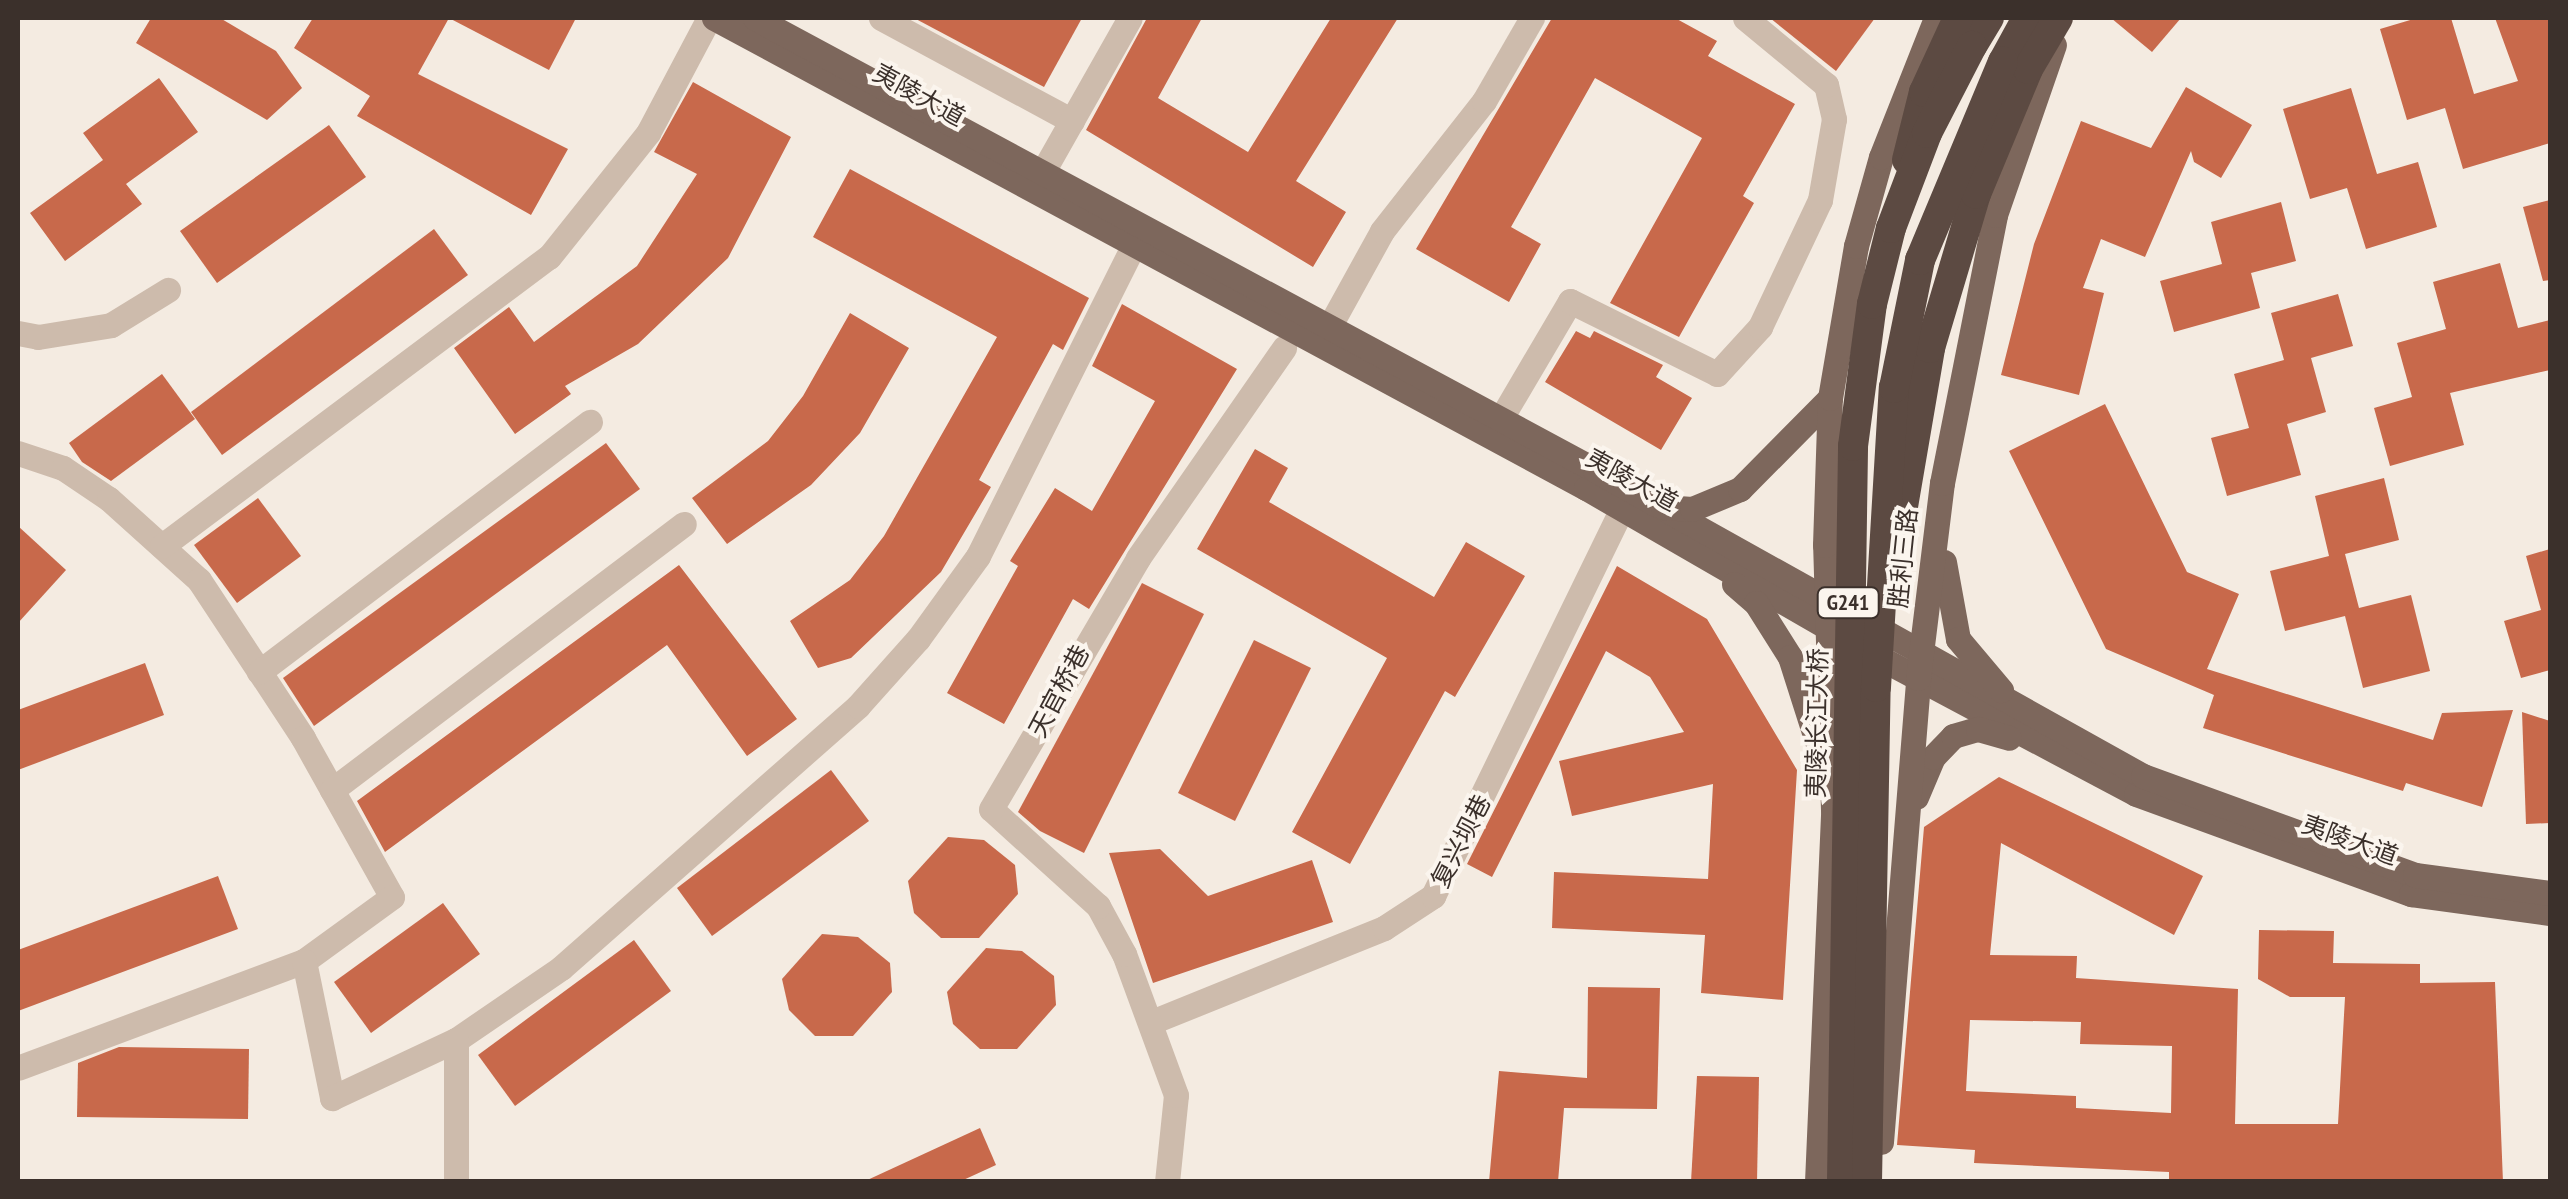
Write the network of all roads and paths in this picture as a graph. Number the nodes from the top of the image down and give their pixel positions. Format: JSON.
{"nodes":[{"id":1,"x":712,"y":18,"type":"edge"},
{"id":2,"x":756,"y":18,"type":"edge"},
{"id":3,"x":882,"y":18,"type":"edge"},
{"id":4,"x":1130,"y":18,"type":"edge"},
{"id":5,"x":1532,"y":18,"type":"edge"},
{"id":6,"x":1745,"y":18,"type":"edge"},
{"id":7,"x":1936,"y":18,"type":"edge"},
{"id":8,"x":1958,"y":18,"type":"edge"},
{"id":9,"x":1989,"y":18,"type":"edge"},
{"id":10,"x":2027,"y":18,"type":"edge"},
{"id":11,"x":2062,"y":18,"type":"edge"},
{"id":12,"x":1072,"y":121,"type":"junction"},
{"id":13,"x":1041,"y":174,"type":"junction"},
{"id":14,"x":1891,"y":228,"type":"junction"},
{"id":15,"x":1133,"y":247,"type":"junction"},
{"id":16,"x":168,"y":290,"type":"dead end"},
{"id":17,"x":1328,"y":329,"type":"junction"},
{"id":18,"x":18,"y":333,"type":"edge"},
{"id":19,"x":1284,"y":348,"type":"dead end"},
{"id":20,"x":1830,"y":398,"type":"junction"},
{"id":21,"x":1500,"y":420,"type":"junction"},
{"id":22,"x":590,"y":422,"type":"dead end"},
{"id":23,"x":19,"y":450,"type":"edge"},
{"id":24,"x":1942,"y":483,"type":"junction"},
{"id":25,"x":1658,"y":507,"type":"junction"},
{"id":26,"x":1622,"y":509,"type":"junction"},
{"id":27,"x":684,"y":524,"type":"dead end"},
{"id":28,"x":1679,"y":541,"type":"junction"},
{"id":29,"x":162,"y":546,"type":"junction"},
{"id":30,"x":1828,"y":598,"type":"junction"},
{"id":31,"x":1828,"y":627,"type":"junction"},
{"id":32,"x":1920,"y":667,"type":"junction"},
{"id":33,"x":259,"y":672,"type":"junction"},
{"id":34,"x":1876,"y":687,"type":"junction"},
{"id":35,"x":2050,"y":725,"type":"junction"},
{"id":36,"x":2067,"y":758,"type":"junction"},
{"id":37,"x":332,"y":790,"type":"junction"},
{"id":38,"x":1833,"y":810,"type":"junction"},
{"id":39,"x":1906,"y":830,"type":"junction"},
{"id":40,"x":2550,"y":893,"type":"edge"},
{"id":41,"x":2550,"y":913,"type":"edge"},
{"id":42,"x":304,"y":961,"type":"junction"},
{"id":43,"x":1154,"y":1022,"type":"junction"},
{"id":44,"x":456,"y":1040,"type":"junction"},
{"id":45,"x":18,"y":1068,"type":"edge"},
{"id":46,"x":456,"y":1182,"type":"edge"},
{"id":47,"x":1167,"y":1182,"type":"edge"},
{"id":48,"x":1817,"y":1182,"type":"edge"},
{"id":49,"x":1842,"y":1182,"type":"edge"},
{"id":50,"x":1866,"y":1182,"type":"edge"},
{"id":51,"x":1878,"y":1182,"type":"edge"}],
"edges":[{"from":1,"to":15,"type":"main road","name":"夷陵大道"},
{"from":1,"to":29,"type":"street"},
{"from":2,"to":13,"type":"main road","name":"夷陵大道"},
{"from":3,"to":12,"type":"street"},
{"from":4,"to":12,"type":"street"},
{"from":5,"to":17,"type":"street"},
{"from":6,"to":21,"type":"street"},
{"from":7,"to":20,"type":"main road"},
{"from":8,"to":14,"type":"highway","bridge":true},
{"from":9,"to":14,"type":"highway","name":"夷陵长江大桥","number":"G241","bridge":true},
{"from":10,"to":34,"type":"highway","number":"G241","bridge":true},
{"from":11,"to":24,"type":"main road","name":"胜利三路"},
{"from":11,"to":34,"type":"highway","bridge":true},
{"from":12,"to":13,"type":"street"},
{"from":13,"to":17,"type":"main road","name":"夷陵大道"},
{"from":14,"to":49,"type":"highway","name":"夷陵长江大桥","number":"G241","bridge":true},
{"from":15,"to":26,"type":"main road","name":"夷陵大道"},
{"from":15,"to":44,"type":"street"},
{"from":16,"to":18,"type":"street"},
{"from":17,"to":21,"type":"main road","name":"夷陵大道"},
{"from":19,"to":43,"type":"street","name":"天官桥巷"},
{"from":20,"to":25,"type":"main road"},
{"from":20,"to":30,"type":"main road"},
{"from":21,"to":25,"type":"main road","name":"夷陵大道"},
{"from":22,"to":33,"type":"street"},
{"from":23,"to":29,"type":"street"},
{"from":24,"to":32,"type":"main road","name":"胜利三路"},
{"from":24,"to":35,"type":"main road"},
{"from":25,"to":30,"type":"main road","name":"夷陵大道"},
{"from":26,"to":28,"type":"main road","name":"夷陵大道"},
{"from":26,"to":43,"type":"street","name":"复兴坝巷"},
{"from":27,"to":37,"type":"street"},
{"from":28,"to":31,"type":"main road","name":"夷陵大道"},
{"from":28,"to":38,"type":"main road"},
{"from":29,"to":33,"type":"street"},
{"from":30,"to":31,"type":"main road"},
{"from":30,"to":32,"type":"main road","name":"夷陵大道"},
{"from":31,"to":32,"type":"main road","name":"夷陵大道"},
{"from":31,"to":38,"type":"main road"},
{"from":32,"to":35,"type":"main road","name":"夷陵大道"},
{"from":32,"to":36,"type":"main road","name":"夷陵大道"},
{"from":32,"to":39,"type":"main road","name":"胜利三路"},
{"from":33,"to":37,"type":"street"},
{"from":34,"to":50,"type":"highway","number":"G241","bridge":true},
{"from":35,"to":40,"type":"main road","name":"夷陵大道"},
{"from":36,"to":39,"type":"main road"},
{"from":36,"to":41,"type":"main road","name":"夷陵大道"},
{"from":37,"to":42,"type":"street"},
{"from":38,"to":48,"type":"main road"},
{"from":39,"to":51,"type":"main road","name":"胜利三路"},
{"from":42,"to":44,"type":"street"},
{"from":42,"to":45,"type":"street"},
{"from":43,"to":47,"type":"street"},
{"from":44,"to":46,"type":"street"}]}
